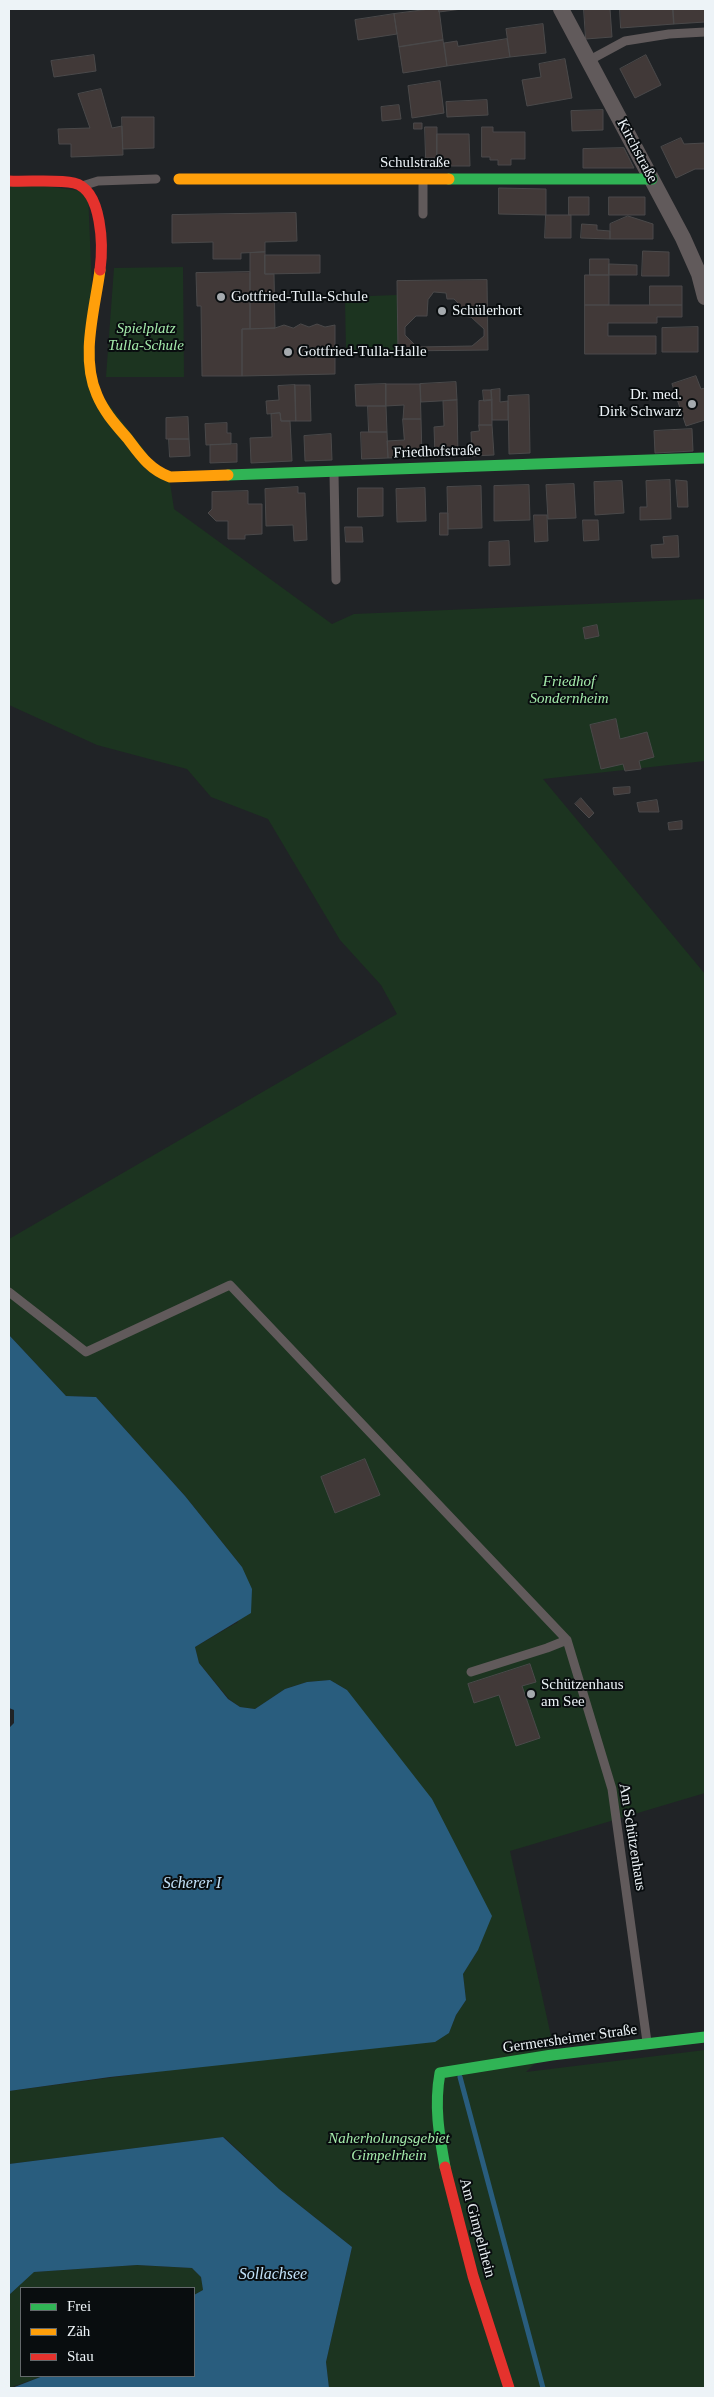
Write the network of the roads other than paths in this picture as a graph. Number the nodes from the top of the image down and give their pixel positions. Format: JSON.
{"nodes":[{"id":1,"x":561,"y":9,"type":"edge"},
{"id":2,"x":705,"y":32,"type":"edge"},
{"id":3,"x":588,"y":61,"type":"junction"},
{"id":4,"x":423,"y":178,"type":"junction"},
{"id":5,"x":178,"y":179,"type":"dead end"},
{"id":6,"x":652,"y":179,"type":"junction"},
{"id":7,"x":156,"y":180,"type":"dead end"},
{"id":8,"x":9,"y":181,"type":"edge"},
{"id":9,"x":80,"y":186,"type":"junction"},
{"id":10,"x":424,"y":214,"type":"dead end"},
{"id":11,"x":702,"y":276,"type":"edge"},
{"id":12,"x":705,"y":297,"type":"edge"},
{"id":13,"x":705,"y":458,"type":"edge"},
{"id":14,"x":334,"y":470,"type":"junction"},
{"id":15,"x":336,"y":580,"type":"dead end"},
{"id":16,"x":9,"y":1292,"type":"edge"},
{"id":17,"x":567,"y":1640,"type":"junction"},
{"id":18,"x":471,"y":1672,"type":"dead end"},
{"id":19,"x":705,"y":2037,"type":"edge"},
{"id":20,"x":647,"y":2044,"type":"junction"},
{"id":21,"x":440,"y":2073,"type":"joint"},
{"id":22,"x":509,"y":2388,"type":"edge"}],
"edges":[{"from":1,"to":3,"type":"street","name":"Kirchstraße"},
{"from":2,"to":3,"type":"lane"},
{"from":3,"to":6,"type":"street","name":"Kirchstraße"},
{"from":4,"to":5,"type":"street","name":"Schulstraße"},
{"from":4,"to":6,"type":"street","name":"Schulstraße"},
{"from":4,"to":10,"type":"lane"},
{"from":6,"to":11,"type":"street","name":"Kirchstraße"},
{"from":7,"to":9,"type":"lane"},
{"from":8,"to":9,"type":"street"},
{"from":9,"to":14,"type":"street","name":"Friedhofstraße"},
{"from":11,"to":12,"type":"street","name":"Kirchstraße"},
{"from":13,"to":14,"type":"street","name":"Friedhofstraße"},
{"from":14,"to":15,"type":"lane"},
{"from":16,"to":17,"type":"lane"},
{"from":17,"to":18,"type":"lane"},
{"from":17,"to":20,"type":"lane","name":"Am Schützenhaus"},
{"from":19,"to":20,"type":"street","name":"Germersheimer Straße"},
{"from":20,"to":21,"type":"street","name":"Germersheimer Straße"},
{"from":21,"to":22,"type":"street","name":"Am Gimpelrhein"}]}
